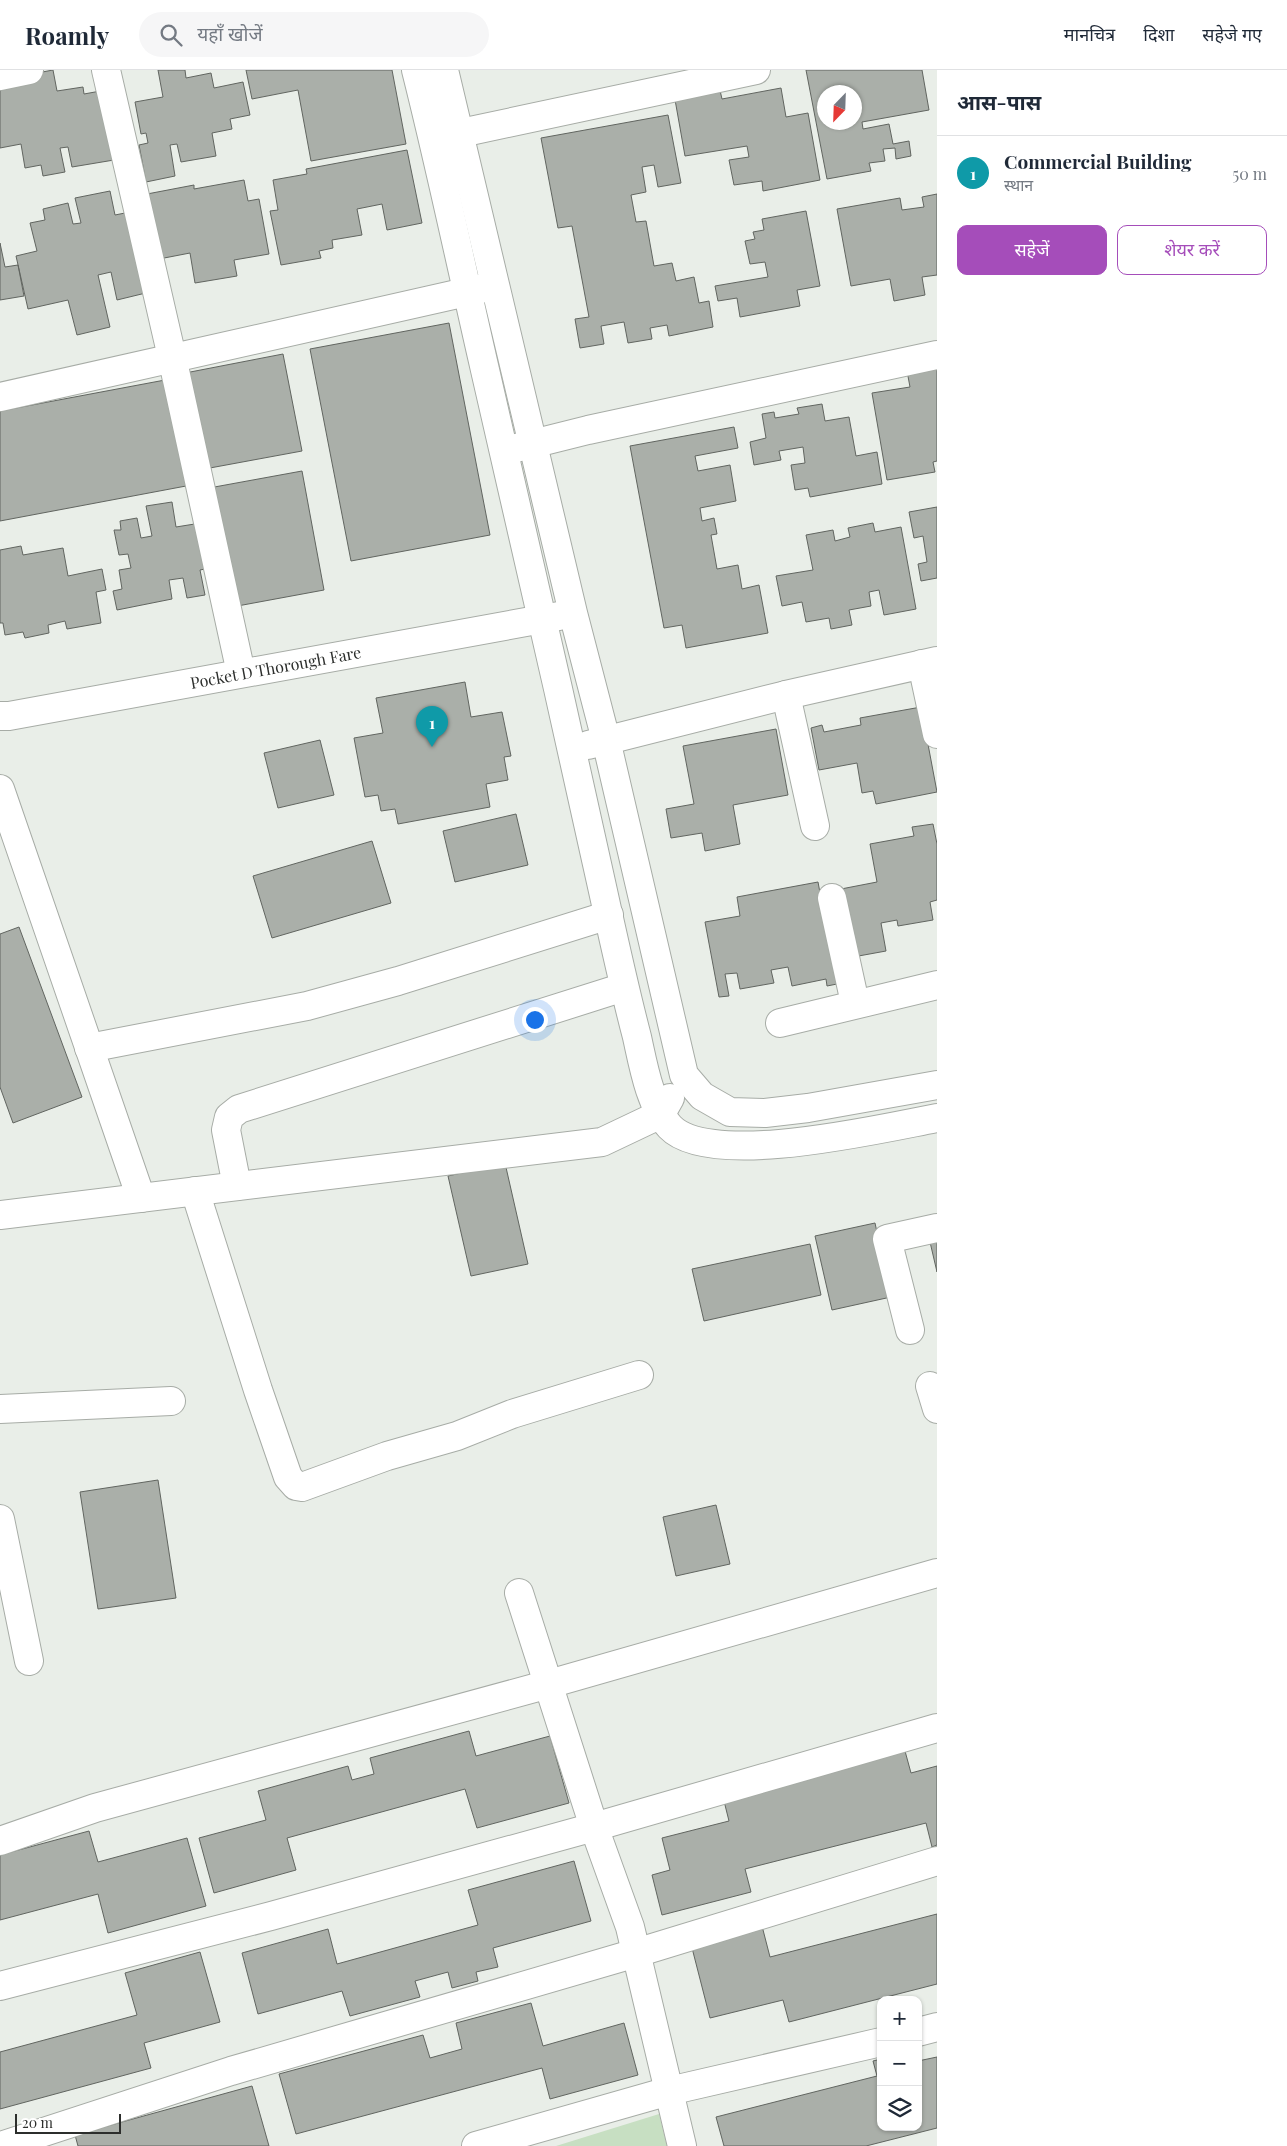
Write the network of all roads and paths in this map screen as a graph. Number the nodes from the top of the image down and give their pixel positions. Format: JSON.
{"nodes":[{"id":1,"x":29,"y":70,"type":"edge"},
{"id":2,"x":106,"y":70,"type":"edge"},
{"id":3,"x":416,"y":70,"type":"edge"},
{"id":4,"x":444,"y":70,"type":"edge"},
{"id":5,"x":756,"y":70,"type":"edge"},
{"id":6,"x":0,"y":76,"type":"edge"},
{"id":7,"x":459,"y":133,"type":"junction"},
{"id":8,"x":432,"y":139,"type":"junction"},
{"id":9,"x":496,"y":285,"type":"junction"},
{"id":10,"x":467,"y":292,"type":"junction"},
{"id":11,"x":937,"y":355,"type":"edge"},
{"id":12,"x":172,"y":358,"type":"junction"},
{"id":13,"x":0,"y":397,"type":"edge"},
{"id":14,"x":533,"y":444,"type":"junction"},
{"id":15,"x":504,"y":451,"type":"junction"},
{"id":16,"x":573,"y":613,"type":"junction"},
{"id":17,"x":542,"y":618,"type":"junction"},
{"id":18,"x":930,"y":663,"type":"edge"},
{"id":19,"x":241,"y":673,"type":"junction"},
{"id":20,"x":786,"y":695,"type":"junction"},
{"id":21,"x":5,"y":716,"type":"edge"},
{"id":22,"x":937,"y":734,"type":"edge"},
{"id":23,"x":606,"y":740,"type":"junction"},
{"id":24,"x":572,"y":749,"type":"junction"},
{"id":25,"x":0,"y":788,"type":"edge"},
{"id":26,"x":815,"y":826,"type":"dead end"},
{"id":27,"x":832,"y":898,"type":"dead end"},
{"id":28,"x":609,"y":915,"type":"junction"},
{"id":29,"x":937,"y":985,"type":"edge"},
{"id":30,"x":624,"y":987,"type":"junction"},
{"id":31,"x":855,"y":1003,"type":"junction"},
{"id":32,"x":780,"y":1023,"type":"dead end"},
{"id":33,"x":89,"y":1048,"type":"junction"},
{"id":34,"x":684,"y":1075,"type":"junction"},
{"id":35,"x":937,"y":1085,"type":"edge"},
{"id":36,"x":661,"y":1114,"type":"junction"},
{"id":37,"x":937,"y":1118,"type":"edge"},
{"id":38,"x":237,"y":1186,"type":"junction"},
{"id":39,"x":195,"y":1192,"type":"junction"},
{"id":40,"x":141,"y":1198,"type":"junction"},
{"id":41,"x":0,"y":1215,"type":"edge"},
{"id":42,"x":937,"y":1228,"type":"edge"},
{"id":43,"x":910,"y":1330,"type":"dead end"},
{"id":44,"x":639,"y":1374,"type":"dead end"},
{"id":45,"x":171,"y":1401,"type":"dead end"},
{"id":46,"x":0,"y":1409,"type":"edge"},
{"id":47,"x":0,"y":1519,"type":"edge"},
{"id":48,"x":937,"y":1573,"type":"edge"},
{"id":49,"x":519,"y":1593,"type":"dead end"},
{"id":50,"x":29,"y":1661,"type":"dead end"},
{"id":51,"x":549,"y":1684,"type":"junction"},
{"id":52,"x":937,"y":1728,"type":"edge"},
{"id":53,"x":594,"y":1827,"type":"junction"},
{"id":54,"x":0,"y":1841,"type":"edge"},
{"id":55,"x":937,"y":1861,"type":"edge"},
{"id":56,"x":636,"y":1953,"type":"junction"},
{"id":57,"x":0,"y":1986,"type":"edge"},
{"id":58,"x":937,"y":2027,"type":"edge"},
{"id":59,"x":922,"y":2031,"type":"edge"},
{"id":60,"x":877,"y":2043,"type":"edge"},
{"id":61,"x":670,"y":2090,"type":"junction"},
{"id":62,"x":33,"y":2141,"type":"edge"},
{"id":63,"x":1,"y":2146,"type":"edge"},
{"id":64,"x":476,"y":2146,"type":"edge"},
{"id":65,"x":682,"y":2146,"type":"edge"}],
"edges":[{"from":1,"to":6,"type":"street"},
{"from":2,"to":12,"type":"street"},
{"from":3,"to":8,"type":"street"},
{"from":4,"to":7,"type":"street"},
{"from":5,"to":7,"type":"street"},
{"from":7,"to":8,"type":"street"},
{"from":7,"to":9,"type":"street"},
{"from":8,"to":10,"type":"street"},
{"from":9,"to":10,"type":"street"},
{"from":9,"to":14,"type":"street"},
{"from":10,"to":12,"type":"street"},
{"from":10,"to":15,"type":"street"},
{"from":11,"to":14,"type":"street"},
{"from":12,"to":13,"type":"street"},
{"from":12,"to":19,"type":"street"},
{"from":14,"to":15,"type":"street"},
{"from":14,"to":16,"type":"street"},
{"from":15,"to":17,"type":"street"},
{"from":16,"to":17,"type":"street","name":"Pocket D Thorough Fare"},
{"from":16,"to":23,"type":"street"},
{"from":17,"to":19,"type":"street","name":"Pocket D Thorough Fare"},
{"from":17,"to":24,"type":"street"},
{"from":18,"to":20,"type":"street"},
{"from":18,"to":22,"type":"street"},
{"from":19,"to":21,"type":"street","name":"Pocket D Thorough Fare"},
{"from":20,"to":23,"type":"street"},
{"from":20,"to":26,"type":"street"},
{"from":23,"to":24,"type":"street"},
{"from":23,"to":34,"type":"street"},
{"from":24,"to":28,"type":"street"},
{"from":25,"to":33,"type":"street"},
{"from":27,"to":31,"type":"street"},
{"from":28,"to":30,"type":"street"},
{"from":28,"to":33,"type":"street"},
{"from":29,"to":31,"type":"street"},
{"from":30,"to":36,"type":"street"},
{"from":30,"to":38,"type":"street"},
{"from":31,"to":32,"type":"street"},
{"from":33,"to":40,"type":"street"},
{"from":34,"to":35,"type":"street"},
{"from":34,"to":36,"type":"street"},
{"from":36,"to":37,"type":"street"},
{"from":36,"to":38,"type":"street"},
{"from":38,"to":39,"type":"street"},
{"from":39,"to":40,"type":"street"},
{"from":39,"to":44,"type":"street"},
{"from":40,"to":41,"type":"street"},
{"from":42,"to":43,"type":"street"},
{"from":45,"to":46,"type":"street"},
{"from":47,"to":50,"type":"street"},
{"from":48,"to":51,"type":"street"},
{"from":49,"to":51,"type":"street"},
{"from":51,"to":53,"type":"street"},
{"from":51,"to":54,"type":"street"},
{"from":52,"to":53,"type":"street"},
{"from":53,"to":56,"type":"street"},
{"from":53,"to":57,"type":"street"},
{"from":55,"to":56,"type":"street"},
{"from":56,"to":61,"type":"street"},
{"from":56,"to":62,"type":"street"},
{"from":58,"to":59,"type":"street"},
{"from":60,"to":61,"type":"street"},
{"from":61,"to":64,"type":"street"},
{"from":61,"to":65,"type":"street"},
{"from":62,"to":63,"type":"street"}]}
